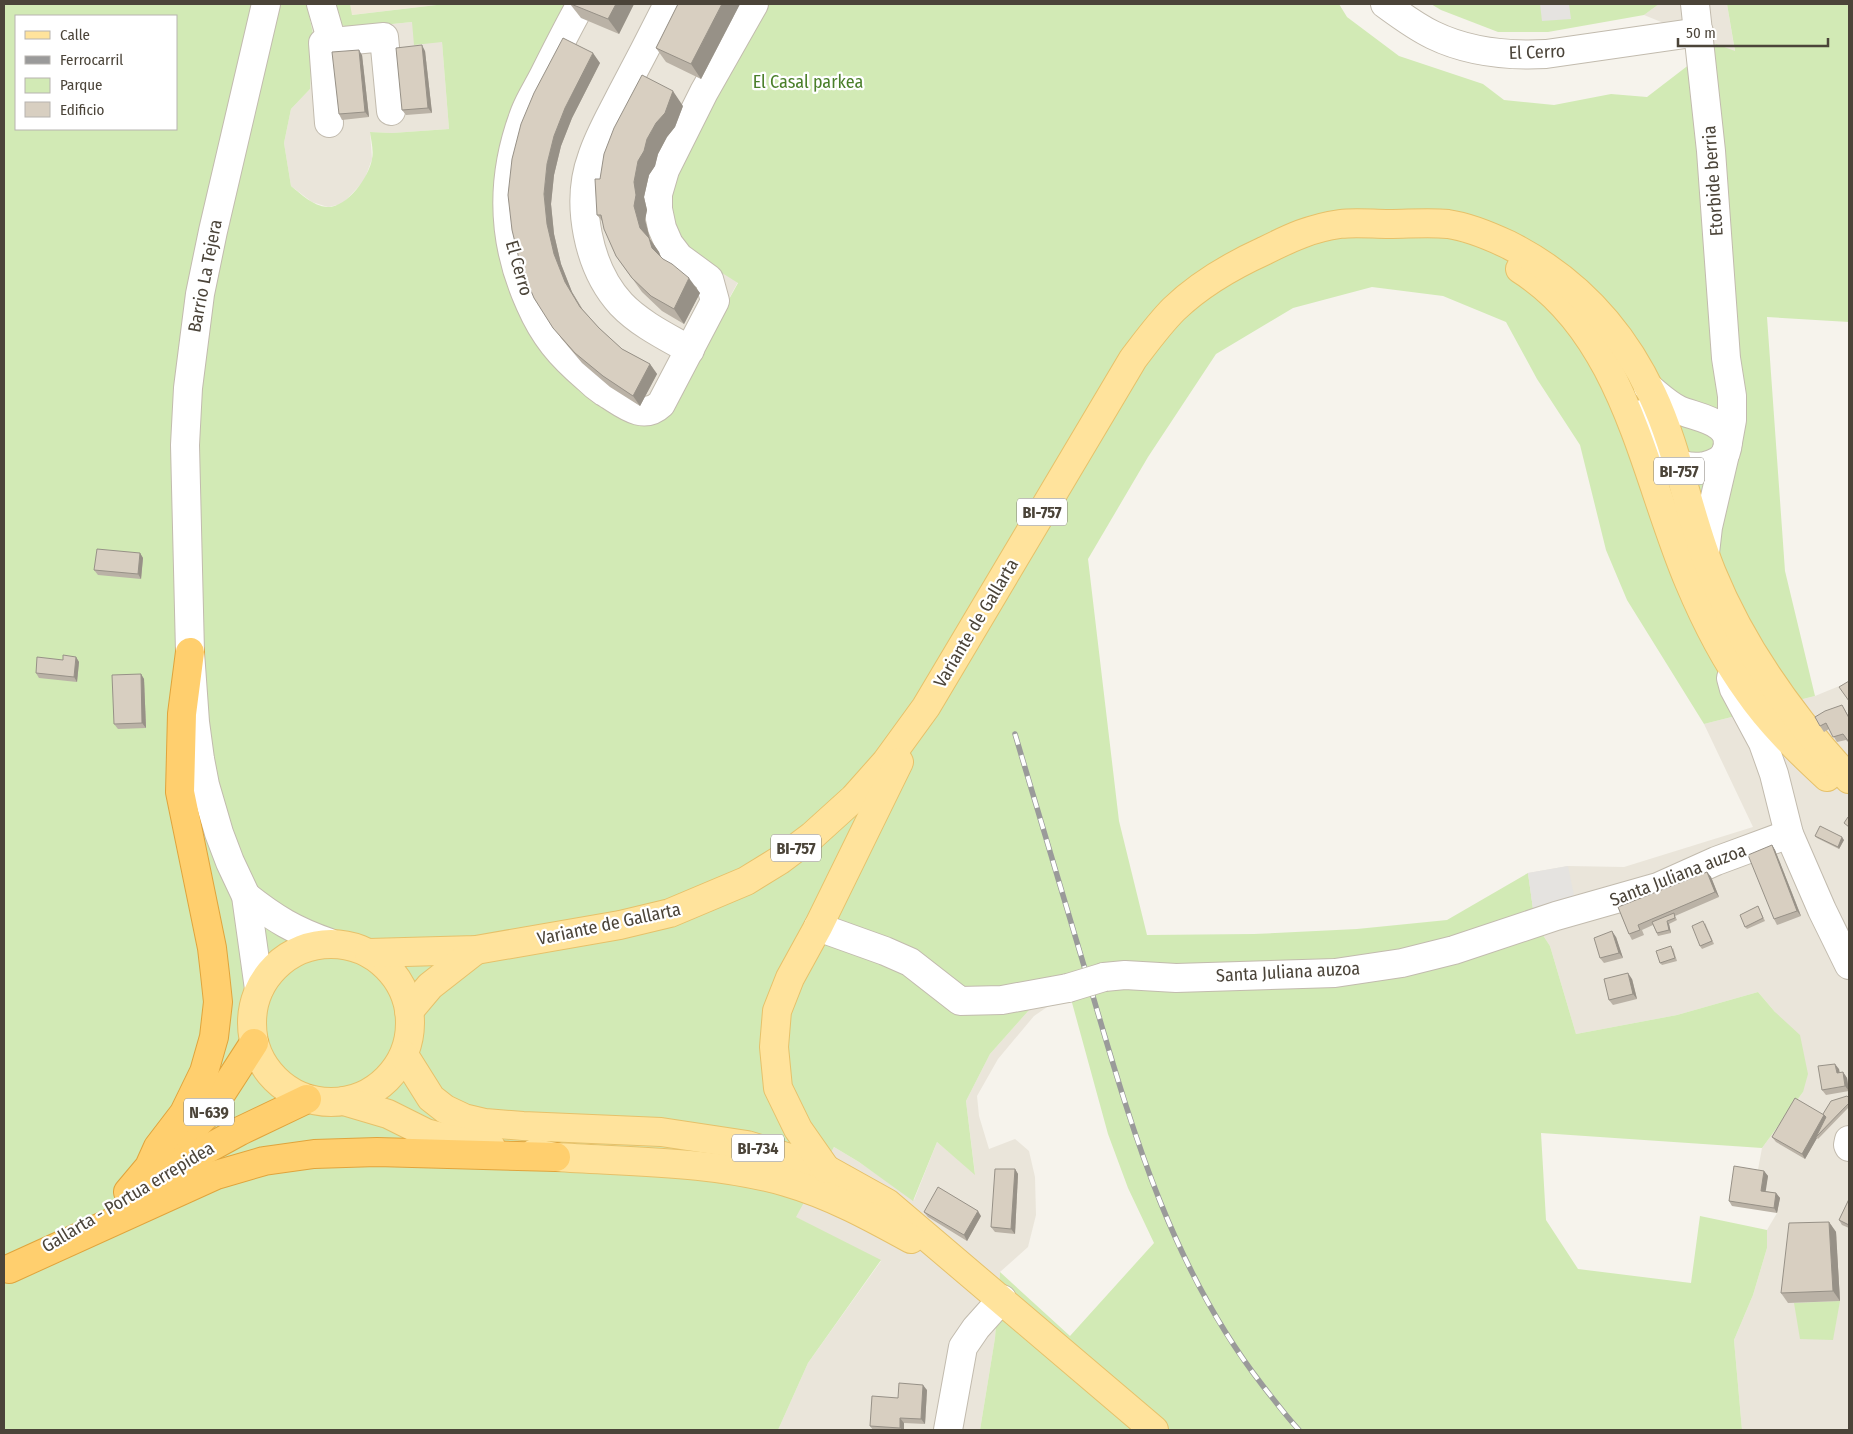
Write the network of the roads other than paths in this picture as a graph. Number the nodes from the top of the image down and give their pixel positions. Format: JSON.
{"nodes":[{"id":1,"x":266,"y":4,"type":"edge"},
{"id":2,"x":321,"y":4,"type":"edge"},
{"id":3,"x":581,"y":4,"type":"edge"},
{"id":4,"x":668,"y":4,"type":"edge"},
{"id":5,"x":754,"y":4,"type":"edge"},
{"id":6,"x":1385,"y":4,"type":"edge"},
{"id":7,"x":1695,"y":4,"type":"edge"},
{"id":8,"x":1699,"y":32,"type":"junction"},
{"id":9,"x":332,"y":42,"type":"junction"},
{"id":10,"x":390,"y":111,"type":"dead end"},
{"id":11,"x":329,"y":123,"type":"dead end"},
{"id":12,"x":1410,"y":224,"type":"junction"},
{"id":13,"x":1587,"y":333,"type":"junction"},
{"id":14,"x":690,"y":350,"type":"junction"},
{"id":15,"x":1726,"y":358,"type":"junction"},
{"id":16,"x":1648,"y":387,"type":"junction"},
{"id":17,"x":1698,"y":415,"type":"junction"},
{"id":18,"x":1727,"y":448,"type":"junction"},
{"id":19,"x":1673,"y":457,"type":"junction"},
{"id":20,"x":1662,"y":506,"type":"junction"},
{"id":21,"x":1705,"y":553,"type":"junction"},
{"id":22,"x":1734,"y":618,"type":"junction"},
{"id":23,"x":190,"y":652,"type":"junction"},
{"id":24,"x":1726,"y":657,"type":"junction"},
{"id":25,"x":926,"y":707,"type":"junction"},
{"id":26,"x":1764,"y":722,"type":"junction"},
{"id":27,"x":1849,"y":779,"type":"edge"},
{"id":28,"x":1849,"y":792,"type":"edge"},
{"id":29,"x":1789,"y":834,"type":"junction"},
{"id":30,"x":246,"y":896,"type":"junction"},
{"id":31,"x":818,"y":927,"type":"junction"},
{"id":32,"x":330,"y":944,"type":"junction"},
{"id":33,"x":476,"y":950,"type":"junction"},
{"id":34,"x":369,"y":953,"type":"junction"},
{"id":35,"x":1849,"y":965,"type":"edge"},
{"id":36,"x":259,"y":989,"type":"junction"},
{"id":37,"x":410,"y":1011,"type":"junction"},
{"id":38,"x":254,"y":1043,"type":"junction"},
{"id":39,"x":404,"y":1055,"type":"junction"},
{"id":40,"x":307,"y":1099,"type":"junction"},
{"id":41,"x":344,"y":1101,"type":"junction"},
{"id":42,"x":1849,"y":1140,"type":"edge"},
{"id":43,"x":1849,"y":1147,"type":"edge"},
{"id":44,"x":556,"y":1157,"type":"junction"},
{"id":45,"x":149,"y":1167,"type":"junction"},
{"id":46,"x":826,"y":1169,"type":"junction"},
{"id":47,"x":128,"y":1192,"type":"junction"},
{"id":48,"x":960,"y":1266,"type":"junction"},
{"id":49,"x":6,"y":1270,"type":"edge"},
{"id":50,"x":1002,"y":1299,"type":"junction"},
{"id":51,"x":948,"y":1430,"type":"edge"},
{"id":52,"x":1154,"y":1430,"type":"edge"}],
"edges":[{"from":1,"to":23,"type":"street","name":"Barrio La Tejera"},
{"from":2,"to":9,"type":"street"},
{"from":3,"to":14,"type":"street","name":"El Cerro"},
{"from":4,"to":14,"type":"street"},
{"from":5,"to":14,"type":"street","name":"El Cerro"},
{"from":6,"to":8,"type":"street","name":"El Cerro"},
{"from":7,"to":8,"type":"street","name":"Etorbide berria"},
{"from":8,"to":15,"type":"street","name":"Etorbide berria"},
{"from":9,"to":10,"type":"street"},
{"from":9,"to":11,"type":"street"},
{"from":12,"to":13,"type":"main road","name":"Variante de Gallarta","number":"BI-757"},
{"from":12,"to":16,"type":"main road","name":"Variante de Gallarta","number":"BI-757"},
{"from":12,"to":25,"type":"main road","name":"Variante de Gallarta","number":"BI-757"},
{"from":13,"to":19,"type":"street"},
{"from":13,"to":20,"type":"main road","name":"Variante de Gallarta","number":"BI-757"},
{"from":15,"to":17,"type":"street","name":"Etorbide berria"},
{"from":15,"to":18,"type":"street","name":"Etorbide berria"},
{"from":16,"to":17,"type":"street"},
{"from":16,"to":19,"type":"main road","name":"Variante de Gallarta","number":"BI-757"},
{"from":17,"to":18,"type":"street"},
{"from":17,"to":19,"type":"street","name":"Etorbide berria"},
{"from":18,"to":19,"type":"street"},
{"from":18,"to":21,"type":"street","name":"Etorbide berria"},
{"from":19,"to":20,"type":"street","name":"Etorbide berria"},
{"from":19,"to":21,"type":"main road","name":"Variante de Gallarta","number":"BI-757"},
{"from":20,"to":24,"type":"main road","name":"Variante de Gallarta","number":"BI-757"},
{"from":21,"to":22,"type":"main road","name":"Variante de Gallarta","number":"BI-757"},
{"from":22,"to":26,"type":"street"},
{"from":22,"to":27,"type":"main road","name":"Variante de Gallarta","number":"BI-757"},
{"from":23,"to":30,"type":"street","name":"Barrio La Tejera"},
{"from":23,"to":45,"type":"highway"},
{"from":24,"to":26,"type":"main road","name":"Variante de Gallarta","number":"BI-757"},
{"from":24,"to":26,"type":"street"},
{"from":25,"to":31,"type":"main road"},
{"from":25,"to":33,"type":"main road","name":"Variante de Gallarta","number":"BI-757"},
{"from":26,"to":28,"type":"main road","name":"Variante de Gallarta","number":"BI-757"},
{"from":26,"to":29,"type":"street"},
{"from":29,"to":31,"type":"street","name":"Santa Juliana auzoa","bridge":true},
{"from":29,"to":35,"type":"street"},
{"from":30,"to":32,"type":"street"},
{"from":30,"to":36,"type":"street"},
{"from":31,"to":46,"type":"main road"},
{"from":32,"to":34,"type":"main road"},
{"from":32,"to":36,"type":"main road"},
{"from":33,"to":34,"type":"main road","name":"Variante de Gallarta","number":"BI-757"},
{"from":33,"to":37,"type":"main road","name":"Variante de Gallarta","number":"BI-757"},
{"from":34,"to":37,"type":"main road"},
{"from":36,"to":38,"type":"main road"},
{"from":37,"to":39,"type":"main road"},
{"from":38,"to":40,"type":"main road"},
{"from":38,"to":45,"type":"highway","name":"Gallarta - Portua errepidea","number":"N-639"},
{"from":39,"to":41,"type":"main road"},
{"from":39,"to":46,"type":"main road","number":"BI-734"},
{"from":40,"to":41,"type":"main road"},
{"from":40,"to":47,"type":"highway","name":"Gallarta - Portua errepidea","number":"N-639"},
{"from":41,"to":44,"type":"main road","number":"BI-734"},
{"from":42,"to":43,"type":"street"},
{"from":44,"to":48,"type":"main road","number":"BI-734"},
{"from":44,"to":49,"type":"highway"},
{"from":45,"to":47,"type":"highway","number":"N-639"},
{"from":46,"to":48,"type":"main road","number":"BI-734"},
{"from":47,"to":49,"type":"highway","name":"Gallarta - Portua errepidea","number":"N-639"},
{"from":48,"to":50,"type":"main road","number":"BI-734"},
{"from":50,"to":51,"type":"street"},
{"from":50,"to":52,"type":"main road","number":"BI-734"}]}
